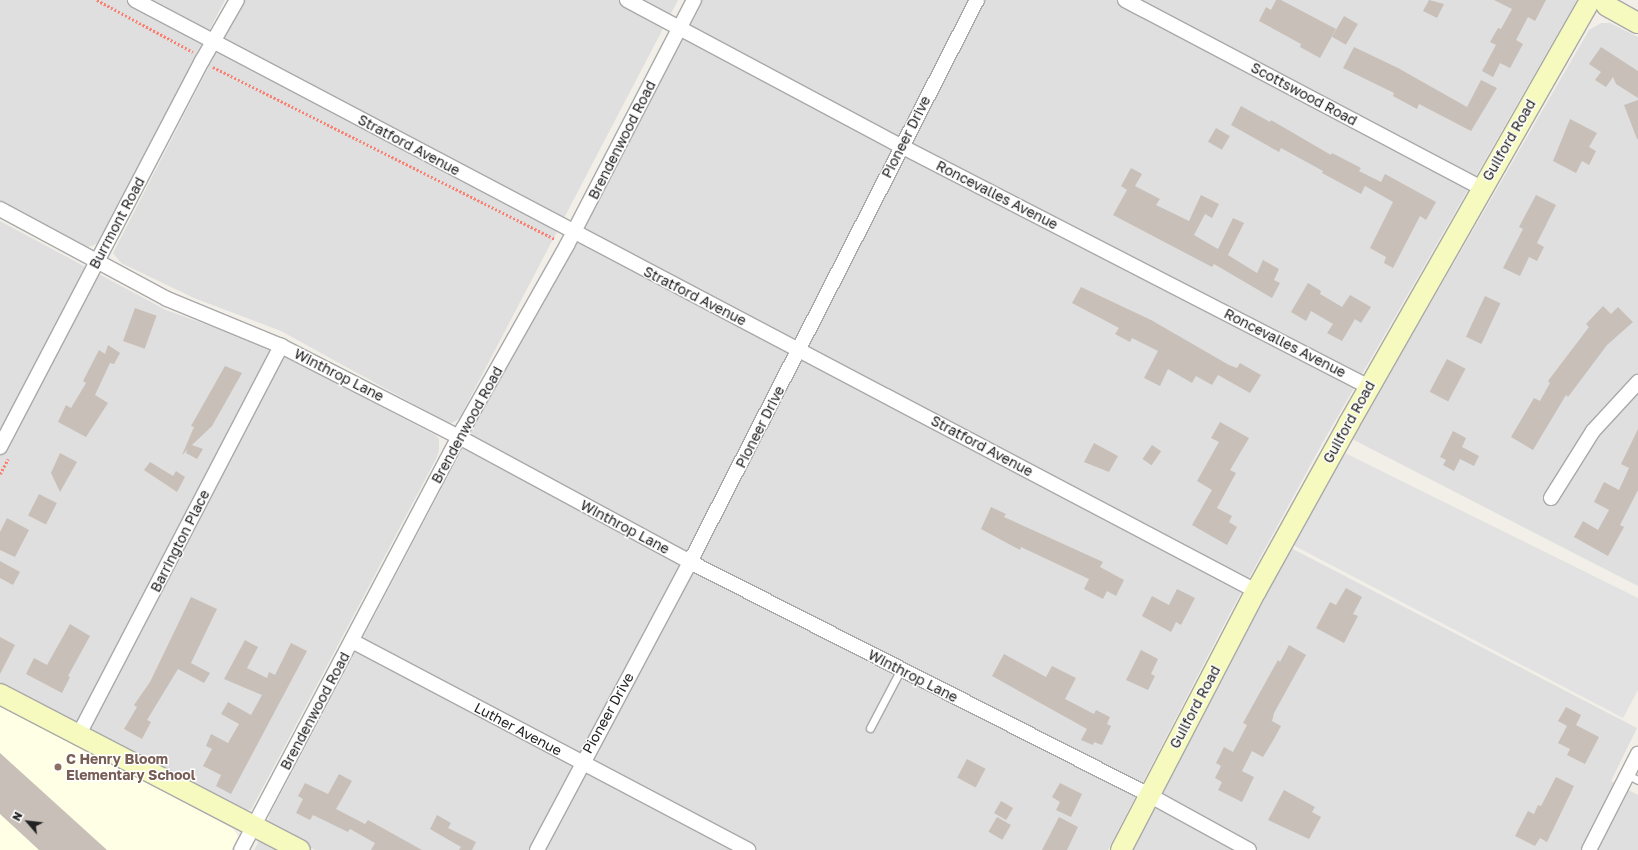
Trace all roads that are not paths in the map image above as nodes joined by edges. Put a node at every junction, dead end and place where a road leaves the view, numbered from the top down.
1 (135, 0) edge
2 (236, 0) edge
3 (627, 0) edge
4 (694, 0) edge
5 (977, 0) edge
6 (1125, 0) edge
7 (1590, 0) edge
8 (1603, 0) edge
9 (1638, 23) edge
10 (679, 28) junction
11 (214, 41) junction
12 (901, 146) junction
13 (1482, 188) junction
14 (0, 208) edge
15 (574, 233) junction
16 (96, 262) junction
17 (281, 346) junction
18 (799, 349) junction
19 (1638, 382) edge
20 (1369, 387) junction
21 (459, 437) junction
22 (0, 447) edge
23 (1551, 498) dead end
24 (690, 562) junction
25 (1256, 591) junction
26 (352, 641) junction
27 (901, 669) junction
28 (0, 694) edge
29 (870, 728) dead end
30 (78, 736) junction
31 (1638, 754) edge
32 (581, 763) junction
33 (1633, 778) edge
34 (1149, 795) junction
35 (254, 826) junction
36 (241, 850) edge
37 (300, 850) edge
38 (536, 850) edge
39 (748, 850) edge
40 (1121, 850) edge
41 (1249, 850) edge
42 (1589, 850) edge

1 - 11 street, Stratford Avenue
2 - 11 street, Burrmont Road
3 - 10 street, Roncevalles Avenue
4 - 10 street, Brendenwood Road
5 - 12 street, Pioneer Drive
6 - 13 street, Scottswood Road
7 - 13 street, Guilford Road
8 - 9 street
10 - 12 street, Roncevalles Avenue
10 - 15 street, Brendenwood Road
11 - 15 street, Stratford Avenue
11 - 16 street, Burrmont Road
12 - 18 street, Pioneer Drive
12 - 20 street, Roncevalles Avenue
13 - 20 street, Guilford Road
14 - 16 street, Winthrop Lane
15 - 18 street, Stratford Avenue
15 - 21 street, Brendenwood Road
16 - 17 street, Winthrop Lane
16 - 22 street, Burrmont Road
17 - 21 street, Winthrop Lane
17 - 30 street, Barrington Place
18 - 24 street, Pioneer Drive
18 - 25 street, Stratford Avenue
19 - 23 street
20 - 25 street, Guilford Road
21 - 24 street, Winthrop Lane
21 - 26 street, Brendenwood Road
24 - 27 street, Winthrop Lane
24 - 32 street, Pioneer Drive
25 - 34 street, Guilford Road
26 - 32 street, Luther Avenue
26 - 35 street, Brendenwood Road
27 - 29 lane
27 - 34 street, Winthrop Lane
28 - 30 street
30 - 35 street
31 - 33 street
32 - 38 street, Pioneer Drive
32 - 39 street, Luther Avenue
33 - 42 street
34 - 40 street, Guilford Road
34 - 41 street, Winthrop Lane
35 - 36 street, Brendenwood Road
35 - 37 street

